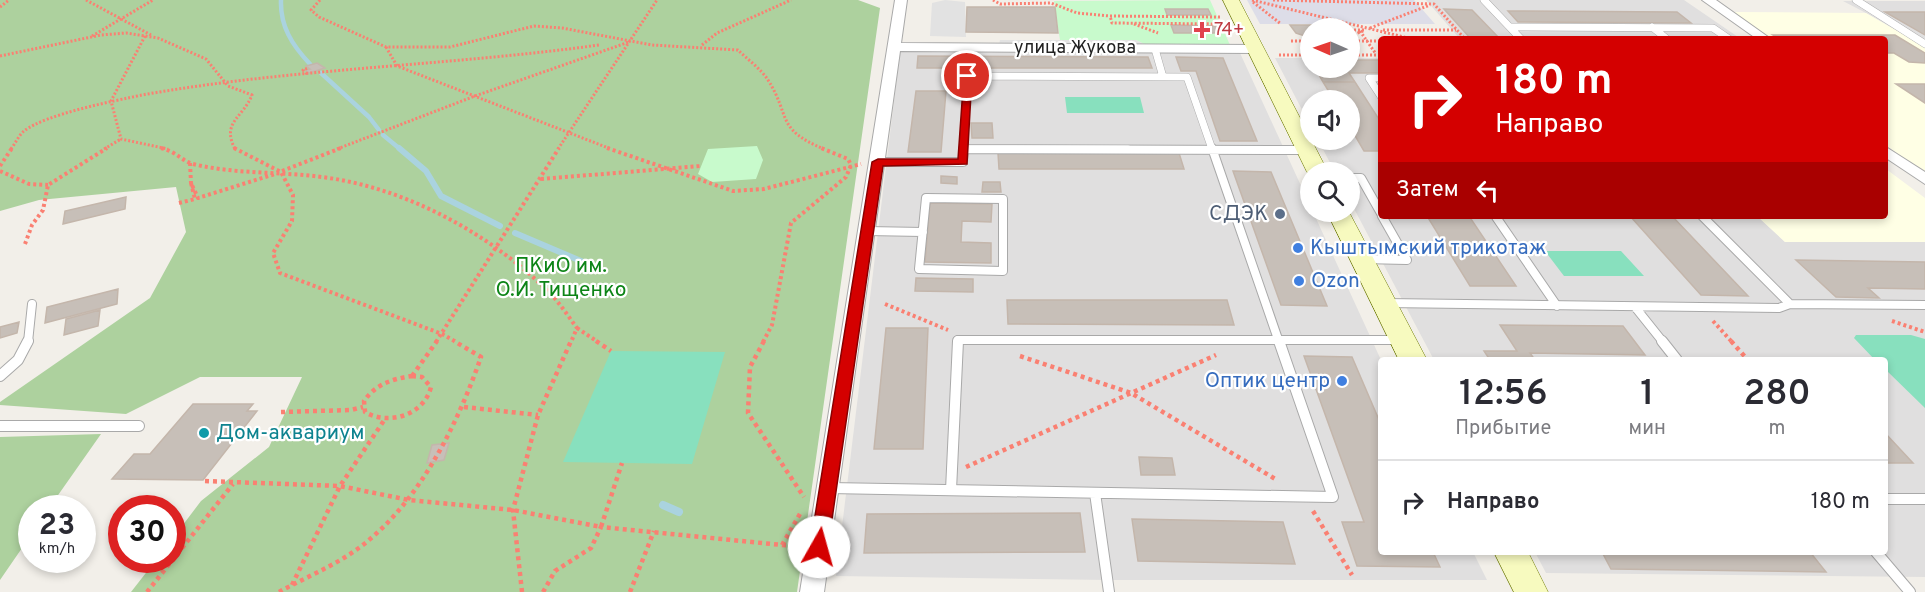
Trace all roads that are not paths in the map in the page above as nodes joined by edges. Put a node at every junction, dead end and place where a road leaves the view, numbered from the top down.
1 (901, 0) edge
2 (1231, 0) edge
3 (1484, 0) edge
4 (1708, 0) edge
5 (1856, 0) edge
6 (1510, 27) junction
7 (1652, 27) junction
8 (1518, 36) edge
9 (1662, 36) edge
10 (1725, 36) edge
11 (1761, 36) edge
12 (1925, 44) edge
13 (894, 47) junction
14 (1155, 49) junction
15 (1256, 49) junction
16 (1163, 77) junction
17 (1378, 78) edge
18 (1378, 92) edge
19 (1300, 136) edge
20 (963, 149) junction
21 (1307, 150) joint
22 (1215, 151) junction
23 (1888, 152) edge
24 (878, 162) junction
25 (1313, 162) edge
26 (1360, 178) edge
27 (1925, 179) edge
28 (1378, 208) edge
29 (1384, 219) edge
30 (1498, 219) edge
31 (1705, 219) edge
32 (1343, 222) edge
33 (867, 231) junction
34 (922, 232) junction
35 (1362, 259) junction
36 (1385, 303) junction
37 (32, 304) dead end
38 (1790, 304) junction
39 (1557, 306) junction
40 (1925, 306) edge
41 (1635, 307) junction
42 (1280, 342) junction
43 (1408, 350) edge
44 (1675, 357) edge
45 (0, 376) edge
46 (0, 426) edge
47 (139, 426) dead end
48 (826, 488) junction
49 (951, 490) junction
50 (1095, 493) junction
51 (1888, 499) edge
52 (1925, 499) edge
53 (1512, 555) edge
54 (1879, 555) edge
55 (812, 592) edge
56 (1109, 592) edge
57 (1531, 592) edge
58 (1910, 592) edge

1 - 13 street
2 - 15 main road
3 - 6 lane
4 - 11 street
5 - 12 lane
6 - 7 lane
6 - 8 lane
7 - 9 lane
7 - 10 lane
13 - 14 street, улица Жукова
13 - 24 street
14 - 15 street, улица Жукова
14 - 16 lane
15 - 19 main road
16 - 20 lane
16 - 22 lane
17 - 18 lane
20 - 22 lane
20 - 24 lane
21 - 22 lane
21 - 25 main road
22 - 42 lane
23 - 27 street
24 - 33 street
26 - 28 lane
29 - 35 lane
30 - 39 lane
31 - 38 lane
32 - 35 main road
33 - 34 lane
33 - 48 street
34 - 34 lane
35 - 36 main road
36 - 39 lane
36 - 43 main road
37 - 45 lane
38 - 40 lane
38 - 41 lane
39 - 41 lane
41 - 44 lane
42 - 43 lane
42 - 49 lane
42 - 50 lane
46 - 47 lane
48 - 49 lane
48 - 55 street
49 - 50 lane
50 - 56 lane
51 - 52 lane
53 - 57 main road
54 - 58 lane

